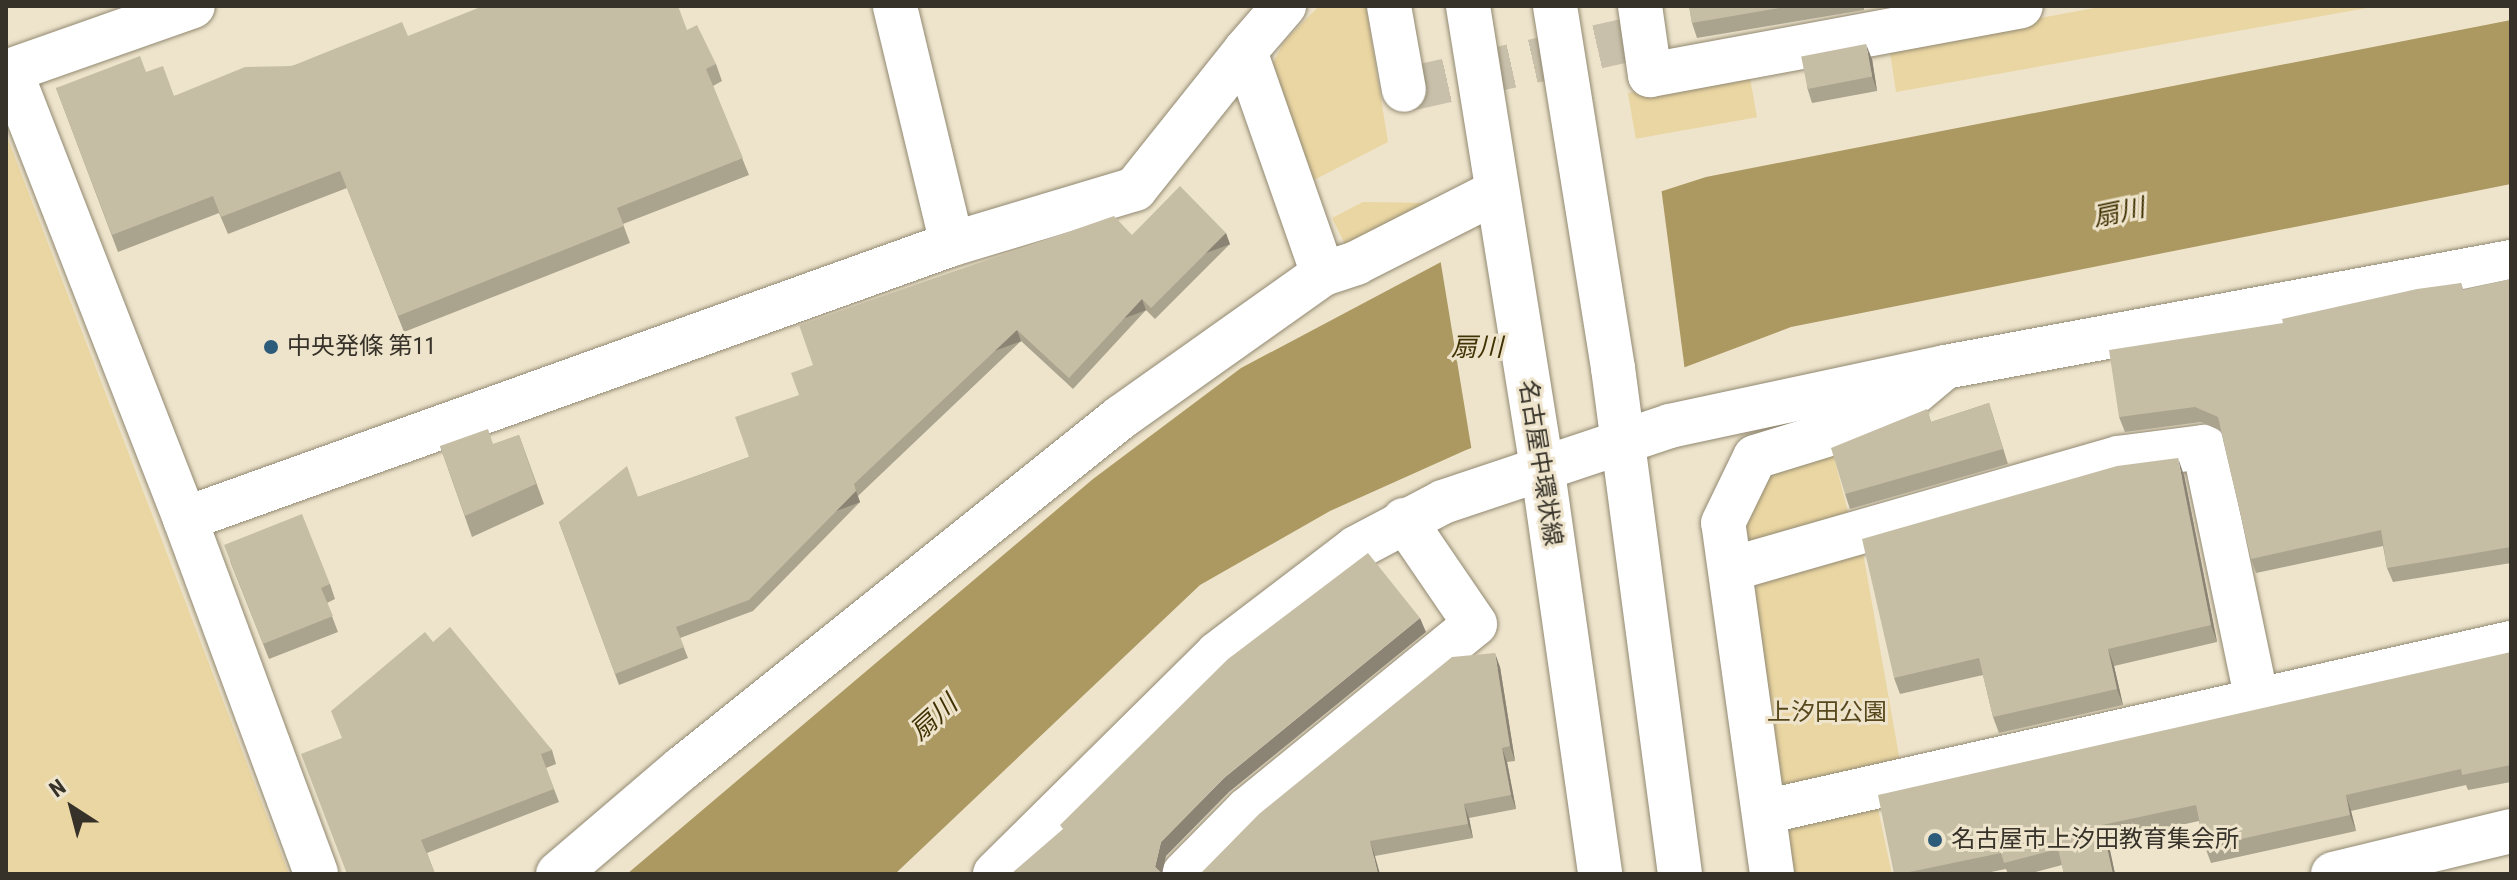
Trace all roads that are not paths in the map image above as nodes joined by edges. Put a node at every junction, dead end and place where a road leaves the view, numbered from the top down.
1 (193, 6) edge
2 (895, 6) edge
3 (1284, 6) edge
4 (1389, 6) edge
5 (1468, 6) edge
6 (1555, 6) edge
7 (1640, 6) edge
8 (2021, 6) edge
9 (1245, 51) junction
10 (8, 71) edge
11 (1404, 90) dead end
12 (1498, 202) junction
13 (952, 244) junction
14 (2511, 262) edge
15 (1323, 274) junction
16 (1945, 367) junction
17 (1620, 426) junction
18 (1540, 457) junction
19 (185, 519) junction
20 (1404, 520) junction
21 (1731, 569) junction
22 (2511, 643) edge
23 (2257, 700) junction
24 (1764, 812) junction
25 (2511, 831) edge
26 (316, 874) edge
27 (558, 874) edge
28 (995, 874) edge
29 (1184, 874) edge
30 (1600, 874) edge
31 (1680, 874) edge
32 (1772, 874) edge
33 (2333, 874) edge

1 - 10 street
2 - 13 street
3 - 9 street
4 - 11 street
5 - 12 street, 名古屋中環状線
6 - 17 street
7 - 8 street
9 - 13 street
9 - 15 street
10 - 19 street
12 - 15 street
12 - 18 street, 名古屋中環状線
13 - 19 street
14 - 16 street
15 - 27 street
16 - 17 street
16 - 21 street
17 - 18 street
17 - 31 street
18 - 20 street
18 - 30 street, 名古屋中環状線
19 - 26 street
20 - 28 street
20 - 29 street
21 - 23 street
21 - 24 street
22 - 23 street
23 - 24 street
24 - 32 street
25 - 33 street

